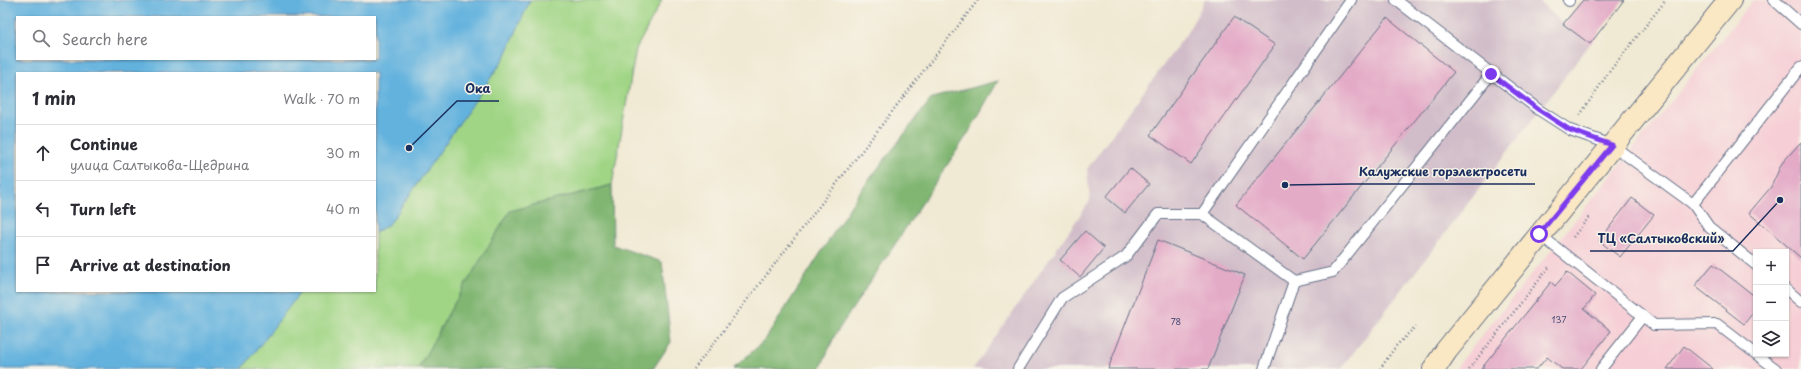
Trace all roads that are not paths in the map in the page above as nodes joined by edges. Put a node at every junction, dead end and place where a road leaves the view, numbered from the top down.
1 (1351, 0) edge
2 (1396, 0) edge
3 (1730, 0) edge
4 (1774, 0) edge
5 (1801, 24) edge
6 (1801, 67) edge
7 (1491, 74) junction
8 (1612, 145) junction
9 (1693, 204) junction
10 (1202, 214) junction
11 (1539, 234) junction
12 (1753, 263) edge
13 (1294, 281) junction
14 (1789, 292) edge
15 (1801, 302) edge
16 (1643, 316) junction
17 (1753, 352) edge
18 (1760, 357) edge
19 (1018, 369) edge
20 (1264, 369) edge
21 (1434, 369) edge
22 (1601, 369) edge
23 (1776, 369) edge

1 - 10 lane
2 - 7 lane
3 - 8 main road
4 - 5 lane
6 - 9 lane
7 - 8 lane
7 - 13 lane
8 - 9 lane
8 - 11 main road
9 - 12 lane
10 - 13 lane
10 - 19 lane
11 - 16 lane
11 - 21 main road
13 - 20 lane
14 - 15 lane
16 - 17 lane
16 - 22 lane
18 - 23 lane

